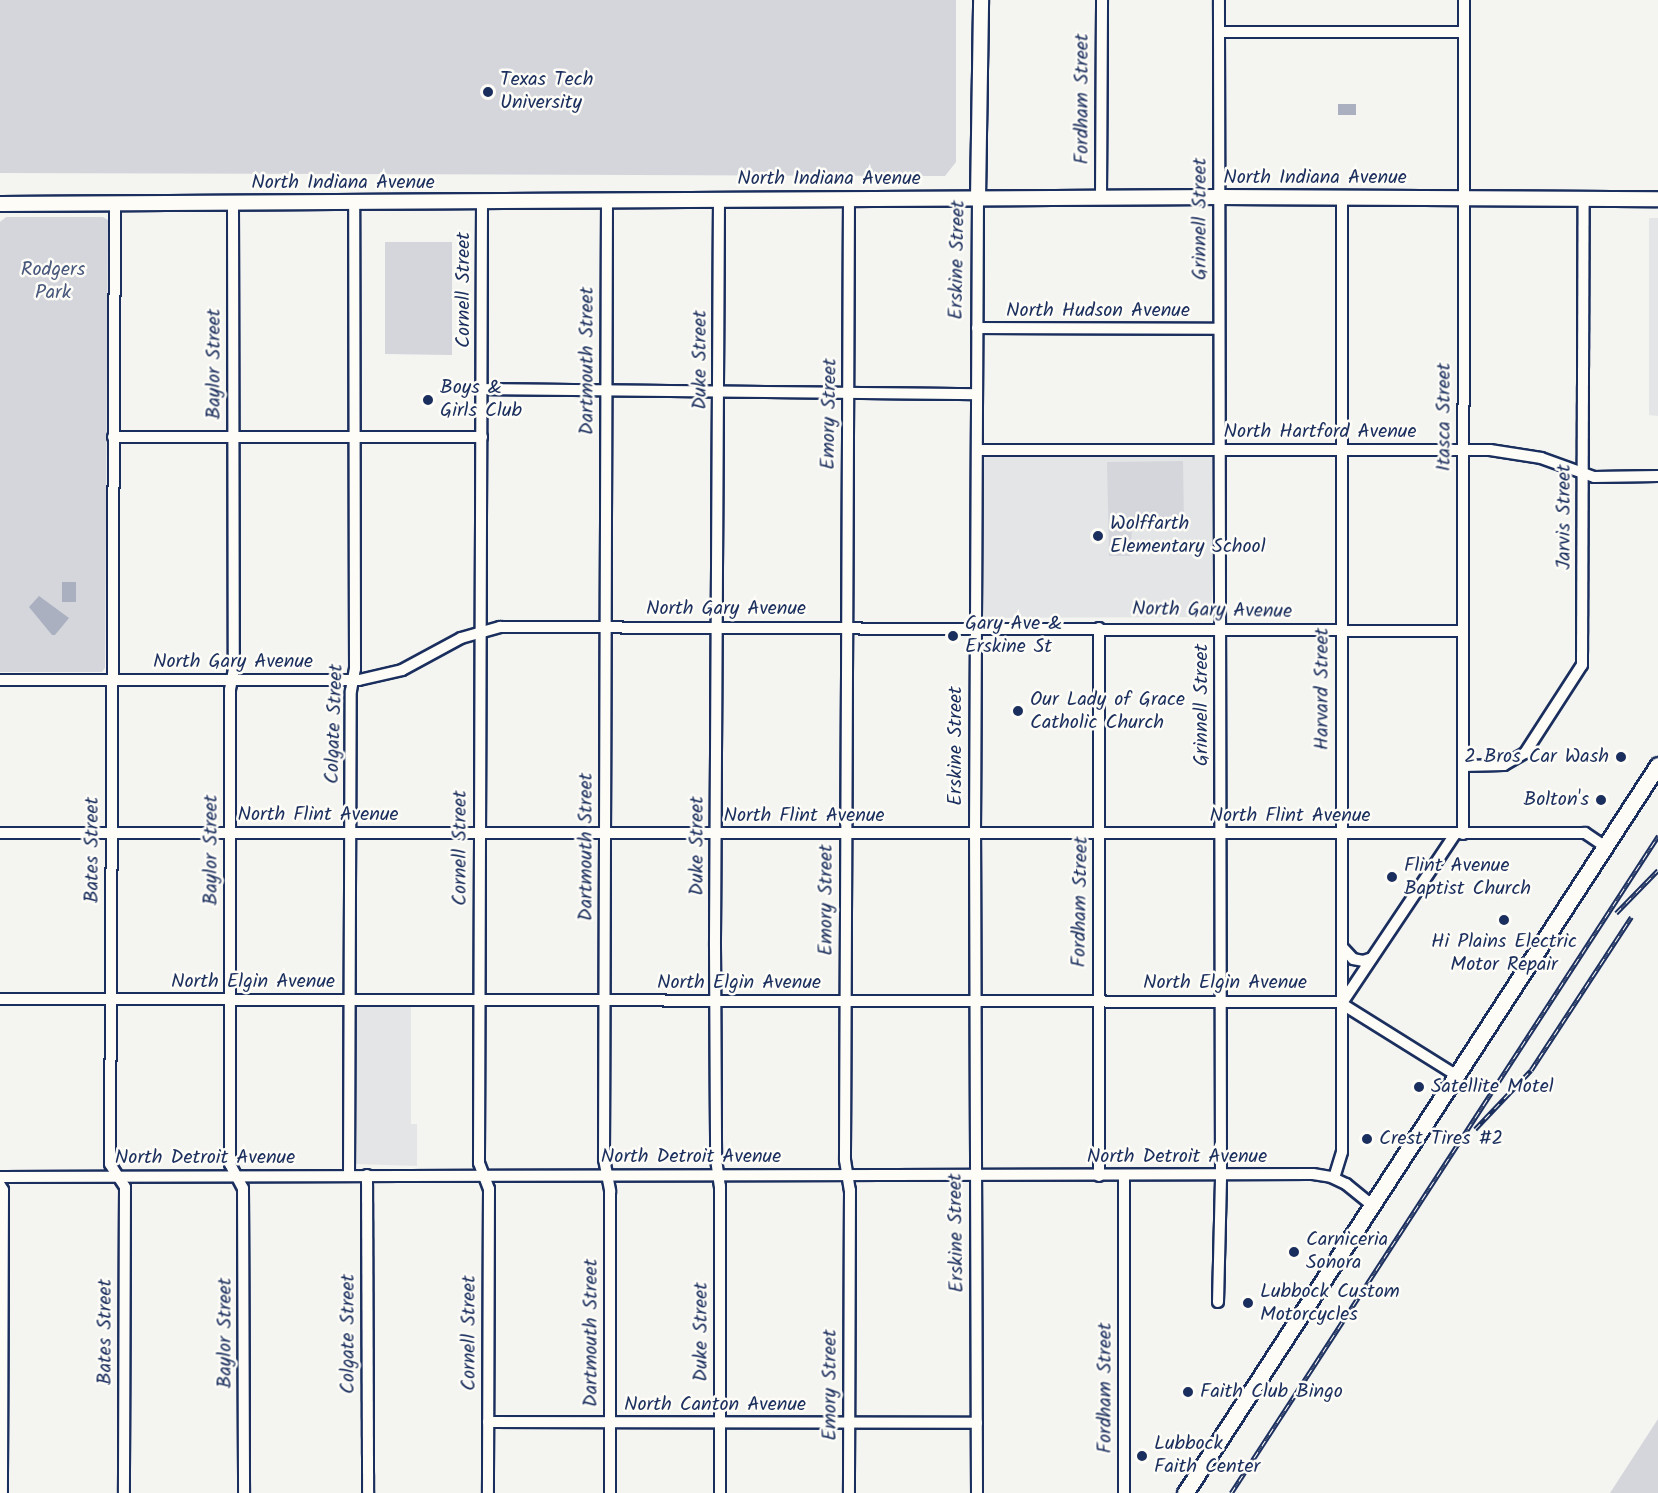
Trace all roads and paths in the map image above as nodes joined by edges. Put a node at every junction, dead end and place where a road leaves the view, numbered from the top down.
1 (981, 0) edge
2 (1102, 0) edge
3 (1219, 0) edge
4 (1464, 0) edge
5 (1464, 32) junction
6 (1219, 33) junction
7 (1101, 197) junction
8 (1219, 197) junction
9 (1342, 197) junction
10 (849, 198) junction
11 (978, 198) junction
12 (1464, 198) junction
13 (719, 199) junction
14 (1584, 199) junction
15 (1658, 199) edge
16 (607, 201) junction
17 (482, 202) junction
18 (354, 203) junction
19 (0, 204) edge
20 (115, 204) junction
21 (233, 204) junction
22 (977, 328) junction
23 (1218, 329) junction
24 (482, 389) junction
25 (606, 389) junction
26 (719, 390) junction
27 (848, 391) junction
28 (977, 394) junction
29 (113, 437) junction
30 (233, 437) junction
31 (354, 437) junction
32 (482, 437) junction
33 (977, 450) junction
34 (1219, 450) junction
35 (1464, 450) junction
36 (1341, 451) junction
37 (1583, 473) junction
38 (1658, 476) edge
39 (605, 627) junction
40 (717, 627) junction
41 (846, 627) junction
42 (976, 627) junction
43 (1099, 628) junction
44 (1220, 629) junction
45 (481, 631) junction
46 (1341, 631) junction
47 (1463, 631) junction
48 (0, 680) edge
49 (112, 680) junction
50 (232, 680) junction
51 (353, 680) junction
52 (1658, 765) edge
53 (1463, 766) junction
54 (0, 833) edge
55 (111, 833) junction
56 (230, 833) junction
57 (479, 833) junction
58 (605, 833) junction
59 (1100, 833) junction
60 (350, 834) junction
61 (716, 834) junction
62 (845, 834) junction
63 (975, 834) junction
64 (1342, 834) junction
65 (1459, 834) junction
66 (1220, 835) junction
67 (1604, 846) junction
68 (1342, 948) junction
69 (1372, 958) junction
70 (0, 999) edge
71 (110, 1000) junction
72 (230, 1000) junction
73 (350, 1000) junction
74 (845, 1000) junction
75 (975, 1000) junction
76 (1098, 1000) junction
77 (1220, 1000) junction
78 (479, 1001) junction
79 (606, 1001) junction
80 (716, 1001) junction
81 (1342, 1004) junction
82 (1456, 1075) junction
83 (607, 1174) junction
84 (719, 1174) junction
85 (847, 1174) junction
86 (349, 1175) junction
87 (367, 1175) junction
88 (483, 1175) junction
89 (976, 1175) junction
90 (1124, 1175) junction
91 (1221, 1175) junction
92 (118, 1176) junction
93 (236, 1176) junction
94 (1099, 1176) junction
95 (0, 1177) edge
96 (1334, 1178) junction
97 (0, 1185) edge
98 (1372, 1205) junction
99 (1218, 1302) dead end
100 (488, 1422) junction
101 (610, 1423) junction
102 (849, 1423) junction
103 (977, 1423) junction
104 (720, 1424) junction
105 (1, 1425) edge
106 (2, 1493) edge
107 (124, 1493) edge
108 (244, 1493) edge
109 (368, 1493) edge
110 (488, 1493) edge
111 (610, 1493) edge
112 (720, 1493) edge
113 (849, 1493) edge
114 (977, 1493) edge
115 (1124, 1493) edge
116 (1185, 1493) edge

1 - 11 main road, Erskine Street
2 - 7 street, Fordham Street
3 - 6 street, Grinnell Street
4 - 5 street, Itasca Street
5 - 6 street
5 - 12 street, Itasca Street
6 - 8 street, Grinnell Street
7 - 8 main road, North Indiana Avenue
7 - 11 main road, North Indiana Avenue
8 - 9 main road, North Indiana Avenue
8 - 23 street, Grinnell Street
9 - 12 main road, North Indiana Avenue
9 - 36 street, Harvard Street
10 - 11 main road, North Indiana Avenue
10 - 13 main road, North Indiana Avenue
10 - 27 street, Emory Street
11 - 22 street, Erskine Street
12 - 14 main road, North Indiana Avenue
12 - 35 street, Itasca Street
13 - 16 main road, North Indiana Avenue
13 - 26 street, Duke Street
14 - 15 main road, North Indiana Avenue
14 - 37 street, Jarvis Street
16 - 17 main road, North Indiana Avenue
16 - 25 street, Dartmouth Street
17 - 18 main road, North Indiana Avenue
17 - 24 street, Cornell Street
18 - 21 main road, North Indiana Avenue
18 - 31 street, Colgate Street
19 - 20 main road, North Indiana Avenue
20 - 21 main road, North Indiana Avenue
20 - 29 street, Bates Street
21 - 30 street, Baylor Street
22 - 23 street, North Hudson Avenue
22 - 28 street, Erskine Street
23 - 34 street, Grinnell Street
24 - 25 street
24 - 32 street, Cornell Street
25 - 26 street
25 - 39 street, Dartmouth Street
26 - 27 street
26 - 40 street, Duke Street
27 - 28 street
27 - 41 street, Emory Street
28 - 33 street, Erskine Street
29 - 30 street
29 - 49 street, Bates Street
30 - 31 street
30 - 50 street, Baylor Street
31 - 32 street
31 - 51 street, Colgate Street
32 - 45 street, Cornell Street
33 - 34 street, North Hartford Avenue
33 - 42 street, Erskine Street
34 - 36 street, North Hartford Avenue
34 - 44 street, Grinnell Street
35 - 36 street, North Hartford Avenue
35 - 37 street, North Hartford Avenue
35 - 47 street, Itasca Street
36 - 46 street, Harvard Street
37 - 38 street, North Hartford Avenue
37 - 53 street, Jarvis Street
39 - 40 street, North Gary Avenue
39 - 45 street, North Gary Avenue
39 - 58 street, Dartmouth Street
40 - 41 street, North Gary Avenue
40 - 61 street, Duke Street
41 - 42 street, North Gary Avenue
41 - 62 street, Emory Street
42 - 43 street, North Gary Avenue
42 - 63 street, Erskine Street
43 - 44 street, North Gary Avenue
43 - 59 street, Fordham Street
44 - 46 street, North Gary Avenue
44 - 66 street, Grinnell Street
45 - 51 street, North Gary Avenue
45 - 57 street, Cornell Street
46 - 47 street, North Gary Avenue
46 - 64 street, Harvard Street
47 - 53 street, Itasca Street
48 - 49 street, North Gary Avenue
49 - 50 street, North Gary Avenue
49 - 55 street, Bates Street
50 - 51 street, North Gary Avenue
50 - 56 street, Baylor Street
51 - 60 street, Colgate Street
52 - 67 highway
53 - 65 street, Itasca Street
54 - 55 street, North Flint Avenue
55 - 56 street, North Flint Avenue
55 - 71 street, Bates Street
56 - 60 street, North Flint Avenue
56 - 72 street, Baylor Street
57 - 58 street, North Flint Avenue
57 - 60 street, North Flint Avenue
57 - 78 street, Cornell Street
58 - 61 street, North Flint Avenue
58 - 79 street, Dartmouth Street
59 - 63 street, North Flint Avenue
59 - 66 street, North Flint Avenue
59 - 76 street, Fordham Street
60 - 73 street, Colgate Street
61 - 62 street, North Flint Avenue
61 - 80 street, Duke Street
62 - 63 street, North Flint Avenue
62 - 74 street, Emory Street
63 - 75 street, Erskine Street
64 - 65 street, North Flint Avenue
64 - 66 street, North Flint Avenue
64 - 68 street, Harvard Street
65 - 67 street, North Flint Avenue
65 - 69 street
66 - 77 street, Grinnell Street
67 - 82 highway
68 - 69 street
68 - 81 street, Harvard Street
69 - 81 street
70 - 71 street, North Elgin Avenue
71 - 72 street, North Elgin Avenue
71 - 92 street, Bates Street
72 - 73 street, North Elgin Avenue
72 - 93 street, Baylor Street
73 - 78 street, North Elgin Avenue
73 - 86 street, Colgate Street
74 - 75 street, North Elgin Avenue
74 - 80 street, North Elgin Avenue
74 - 85 street, Emory Street
75 - 76 street, North Elgin Avenue
75 - 89 street, Erskine Street
76 - 77 street, North Elgin Avenue
76 - 94 street, Fordham Street
77 - 81 street, North Elgin Avenue
77 - 91 street, Grinnell Street
78 - 79 street, North Elgin Avenue
78 - 88 street, Cornell Street
79 - 80 street, North Elgin Avenue
79 - 83 street, Dartmouth Street
80 - 84 street, Duke Street
81 - 82 street
81 - 96 street, Harvard Street
82 - 98 highway
83 - 84 street, North Detroit Avenue
83 - 88 street, North Detroit Avenue
83 - 101 street, Dartmouth Street
84 - 85 street, North Detroit Avenue
84 - 104 street, Duke Street
85 - 89 street, North Detroit Avenue
85 - 102 street, Emory Street
86 - 87 street, North Detroit Avenue
86 - 93 street, North Detroit Avenue
87 - 88 street, North Detroit Avenue
87 - 109 street, Colgate Street
88 - 100 street, Cornell Street
89 - 94 street, North Detroit Avenue
89 - 103 street, Erskine Street
90 - 91 street, North Detroit Avenue
90 - 94 street, North Detroit Avenue
90 - 115 street, Fordham Street
91 - 96 street, North Detroit Avenue
91 - 99 street, Grinnell Street
92 - 93 street, North Detroit Avenue
92 - 95 street, North Detroit Avenue
92 - 107 street, Bates Street
93 - 108 street, Baylor Street
96 - 98 street, North Detroit Avenue
97 - 105 street
98 - 116 highway
100 - 101 street, North Canton Avenue
100 - 110 street, Cornell Street
101 - 104 street, North Canton Avenue
101 - 111 street, Dartmouth Street
102 - 103 street, North Canton Avenue
102 - 104 street, North Canton Avenue
102 - 113 street, Emory Street
103 - 114 street, Erskine Street
104 - 112 street, Duke Street
105 - 106 street

